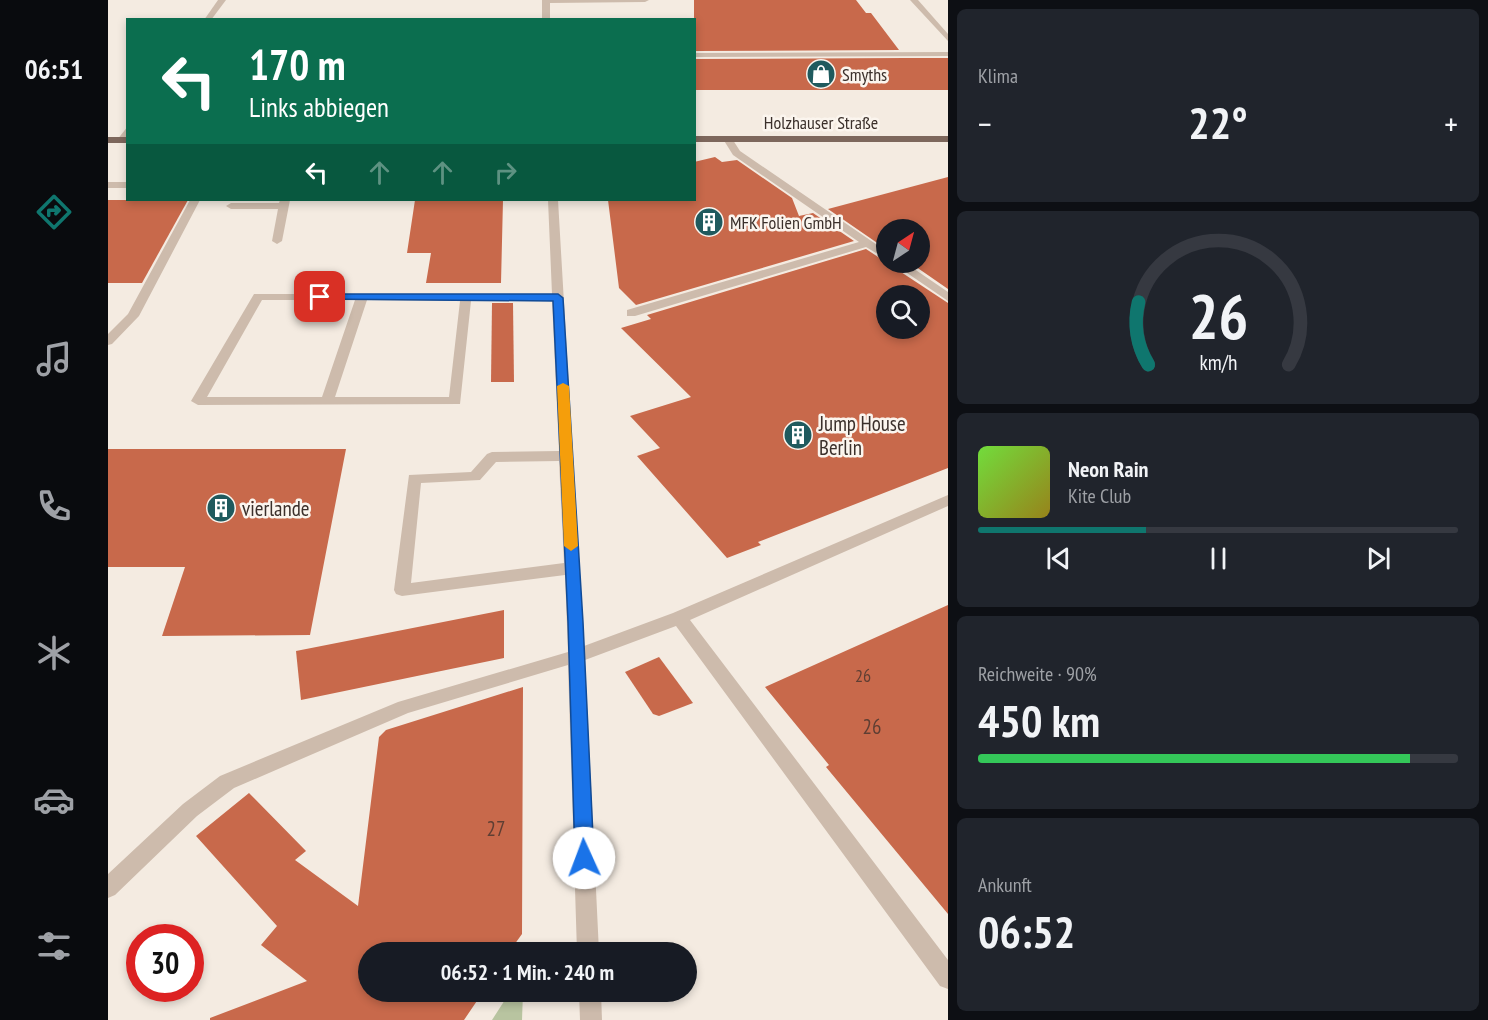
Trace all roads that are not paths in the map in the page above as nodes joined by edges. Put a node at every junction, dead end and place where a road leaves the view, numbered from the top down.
1 (222, 0) edge
2 (645, 0) edge
3 (914, 0) edge
4 (546, 1) edge
5 (613, 2) edge
6 (208, 18) edge
7 (546, 18) edge
8 (948, 39) edge
9 (948, 54) edge
10 (696, 55) edge
11 (696, 139) edge
12 (728, 139) junction
13 (948, 139) edge
14 (108, 140) edge
15 (125, 140) edge
16 (126, 184) edge
17 (108, 185) edge
18 (194, 201) edge
19 (553, 201) edge
20 (285, 203) edge
21 (231, 206) dead end
22 (277, 241) dead end
23 (867, 243) junction
24 (876, 249) edge
25 (912, 273) edge
26 (362, 297) junction
27 (466, 297) junction
28 (948, 297) edge
29 (558, 298) junction
30 (631, 313) dead end
31 (108, 341) edge
32 (327, 401) junction
33 (566, 456) junction
34 (948, 500) edge
35 (572, 568) junction
36 (679, 618) junction
37 (576, 656) junction
38 (108, 888) edge
39 (588, 942) edge
40 (948, 978) edge
41 (590, 1002) edge
42 (591, 1020) edge

1 - 6 street
2 - 5 street
3 - 8 street
4 - 5 street
4 - 7 street
9 - 10 street
11 - 12 main road, Holzhauser Straße
12 - 13 main road, Holzhauser Straße
12 - 23 street
14 - 15 main road
16 - 17 street
18 - 31 street
19 - 29 street
20 - 21 street
20 - 22 street
23 - 24 street
23 - 30 street
25 - 28 street
26 - 27 street
26 - 32 street
26 - 32 street
27 - 29 street
27 - 32 street
29 - 33 street
33 - 35 street
33 - 35 street
34 - 36 street
35 - 37 street
36 - 37 street
36 - 40 street
37 - 38 street
37 - 39 street
41 - 42 street

